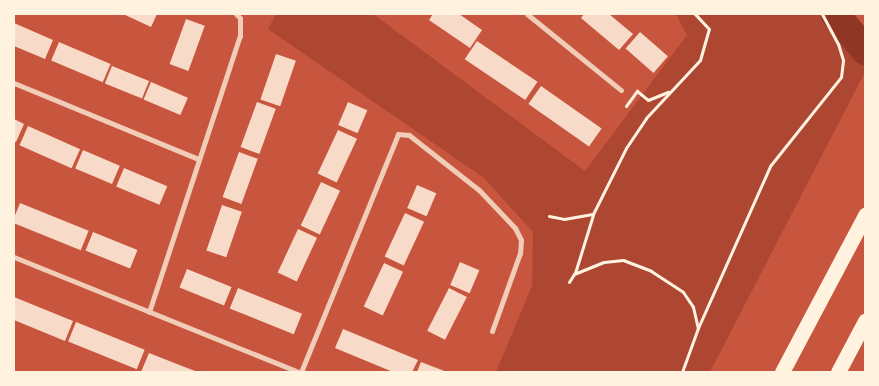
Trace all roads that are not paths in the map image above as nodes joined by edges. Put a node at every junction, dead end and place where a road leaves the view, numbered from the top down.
1 (236, 14) edge
2 (527, 14) edge
3 (14, 83) edge
4 (621, 90) dead end
5 (198, 159) junction
6 (865, 214) edge
7 (14, 258) edge
8 (148, 312) junction
9 (865, 321) edge
10 (492, 331) dead end
11 (300, 372) edge
12 (782, 372) edge
13 (838, 372) edge

1 - 5 street
2 - 4 street
3 - 5 street
5 - 8 street
6 - 12 highway
7 - 8 street
8 - 11 street
9 - 13 highway
10 - 11 street

